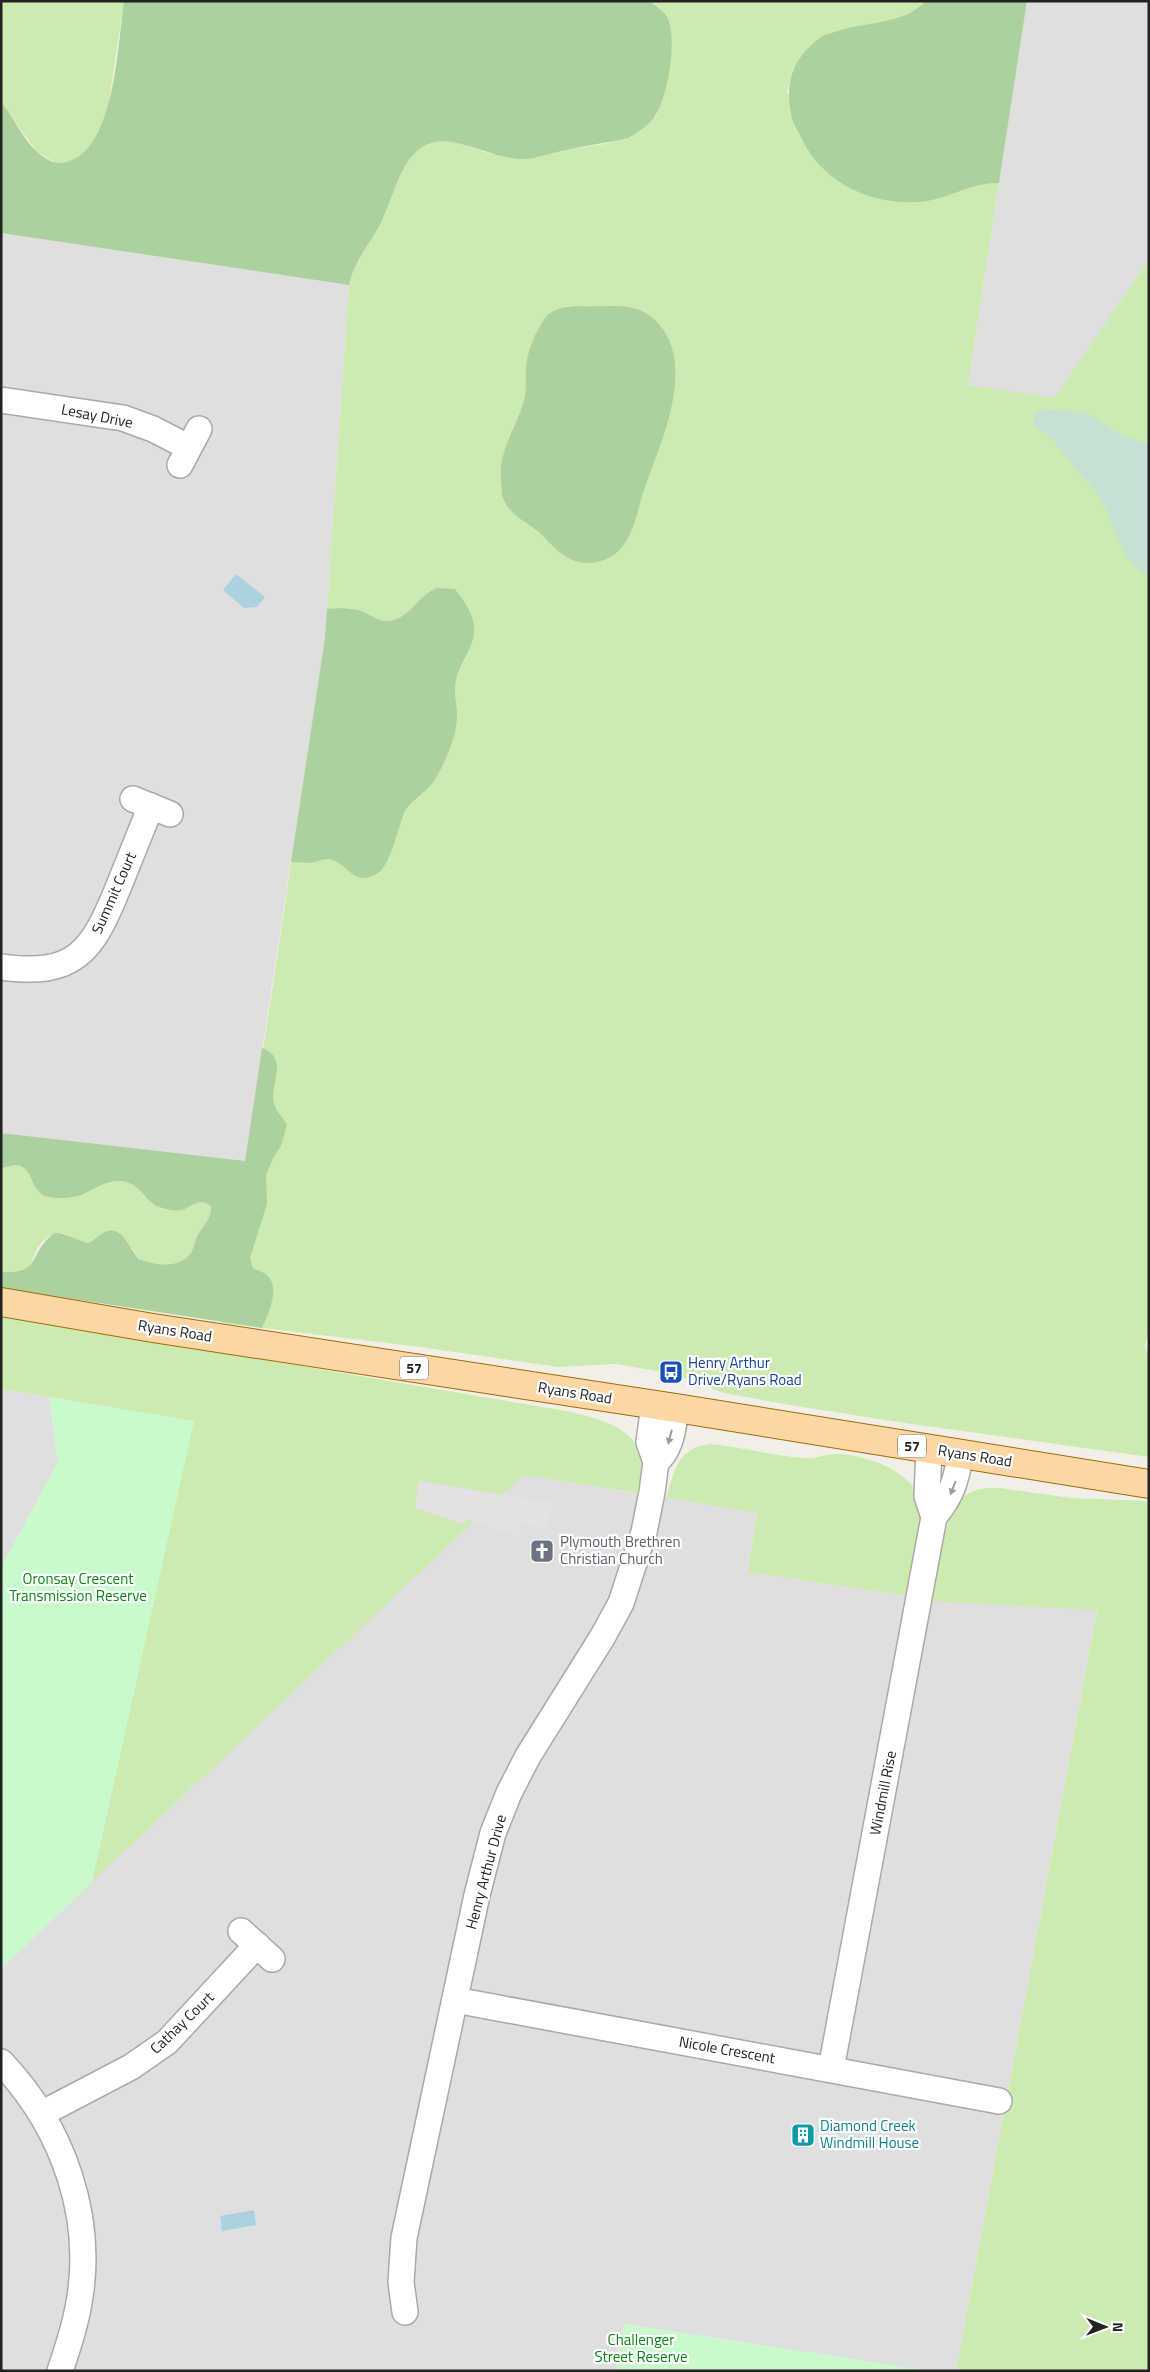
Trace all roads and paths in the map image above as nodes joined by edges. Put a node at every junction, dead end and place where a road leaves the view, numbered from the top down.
1 (1, 400) edge
2 (189, 447) dead end
3 (151, 806) dead end
4 (1, 967) edge
5 (1, 1302) edge
6 (665, 1406) junction
7 (929, 1449) junction
8 (962, 1454) junction
9 (1149, 1484) edge
10 (934, 1517) junction
11 (257, 1945) dead end
12 (455, 2000) junction
13 (1, 2062) edge
14 (831, 2069) junction
15 (999, 2101) dead end
16 (43, 2114) junction
17 (405, 2312) dead end
18 (60, 2371) edge

1 - 2 street, Lesay Drive
3 - 4 street, Summit Court
5 - 6 main road, Ryans Road / 57
6 - 7 main road, Ryans Road / 57
6 - 12 street, Henry Arthur Drive
7 - 8 main road, Ryans Road / 57
7 - 10 street, Windmill Rise
8 - 9 main road, Ryans Road / 57
8 -> 10 street, Windmill Rise
10 - 14 street, Windmill Rise
11 - 16 street, Cathay Court
12 - 14 street, Nicole Crescent
12 - 17 street, Henry Arthur Drive
13 - 16 street
14 - 15 street, Nicole Crescent
16 - 18 street

